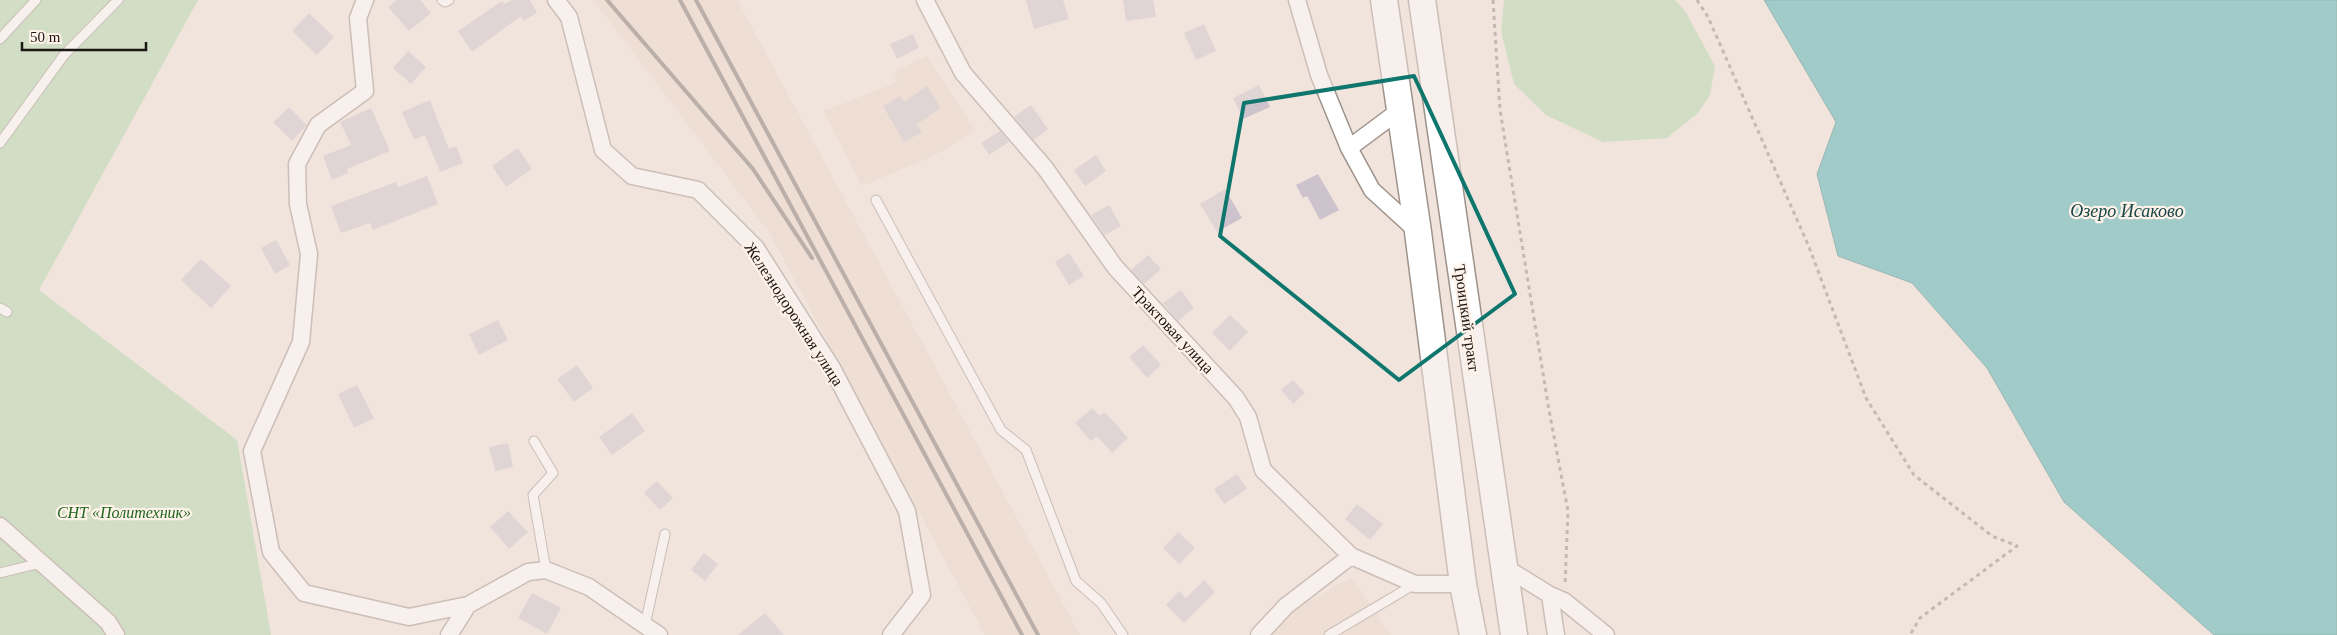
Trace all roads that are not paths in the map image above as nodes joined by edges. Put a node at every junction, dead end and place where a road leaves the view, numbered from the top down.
1 (36, 0) edge
2 (118, 0) edge
3 (365, 0) edge
4 (442, 0) edge
5 (449, 0) edge
6 (556, 0) edge
7 (925, 0) edge
8 (1297, 0) edge
9 (1384, 0) edge
10 (1422, 0) edge
11 (0, 39) edge
12 (1400, 110) junction
13 (0, 143) edge
14 (1349, 148) junction
15 (876, 200) dead end
16 (1418, 232) junction
17 (534, 441) dead end
18 (0, 526) edge
19 (665, 534) dead end
20 (1351, 556) junction
21 (41, 563) junction
22 (1503, 566) junction
23 (546, 570) junction
24 (0, 573) edge
25 (1415, 584) junction
26 (1463, 584) junction
27 (1557, 598) junction
28 (468, 605) junction
29 (645, 625) junction
30 (116, 635) edge
31 (449, 635) edge
32 (659, 635) edge
33 (892, 635) edge
34 (1123, 635) edge
35 (1259, 635) edge
36 (1328, 635) edge
37 (1473, 635) edge
38 (1514, 635) edge
39 (1556, 635) edge
40 (1606, 635) edge

1 - 11 lane
2 - 13 lane
3 - 28 street
4 - 5 lane
6 - 33 street, Железнодорожная улица
7 - 20 street, Трактовая улица
8 - 14 street
9 - 12 main road
10 - 22 main road, Троицкий тракт
12 - 14 street
12 - 16 main road
14 - 16 street
15 - 34 lane
16 - 26 main road
17 - 23 lane
18 - 21 street
19 - 29 lane
20 - 25 street
20 - 35 street
21 - 24 lane
21 - 30 street
22 - 27 street
22 - 38 main road, Троицкий тракт
23 - 28 street
23 - 29 street
25 - 26 street
25 - 36 lane
26 - 37 main road
27 - 39 street
27 - 40 street
28 - 31 street
29 - 32 street

